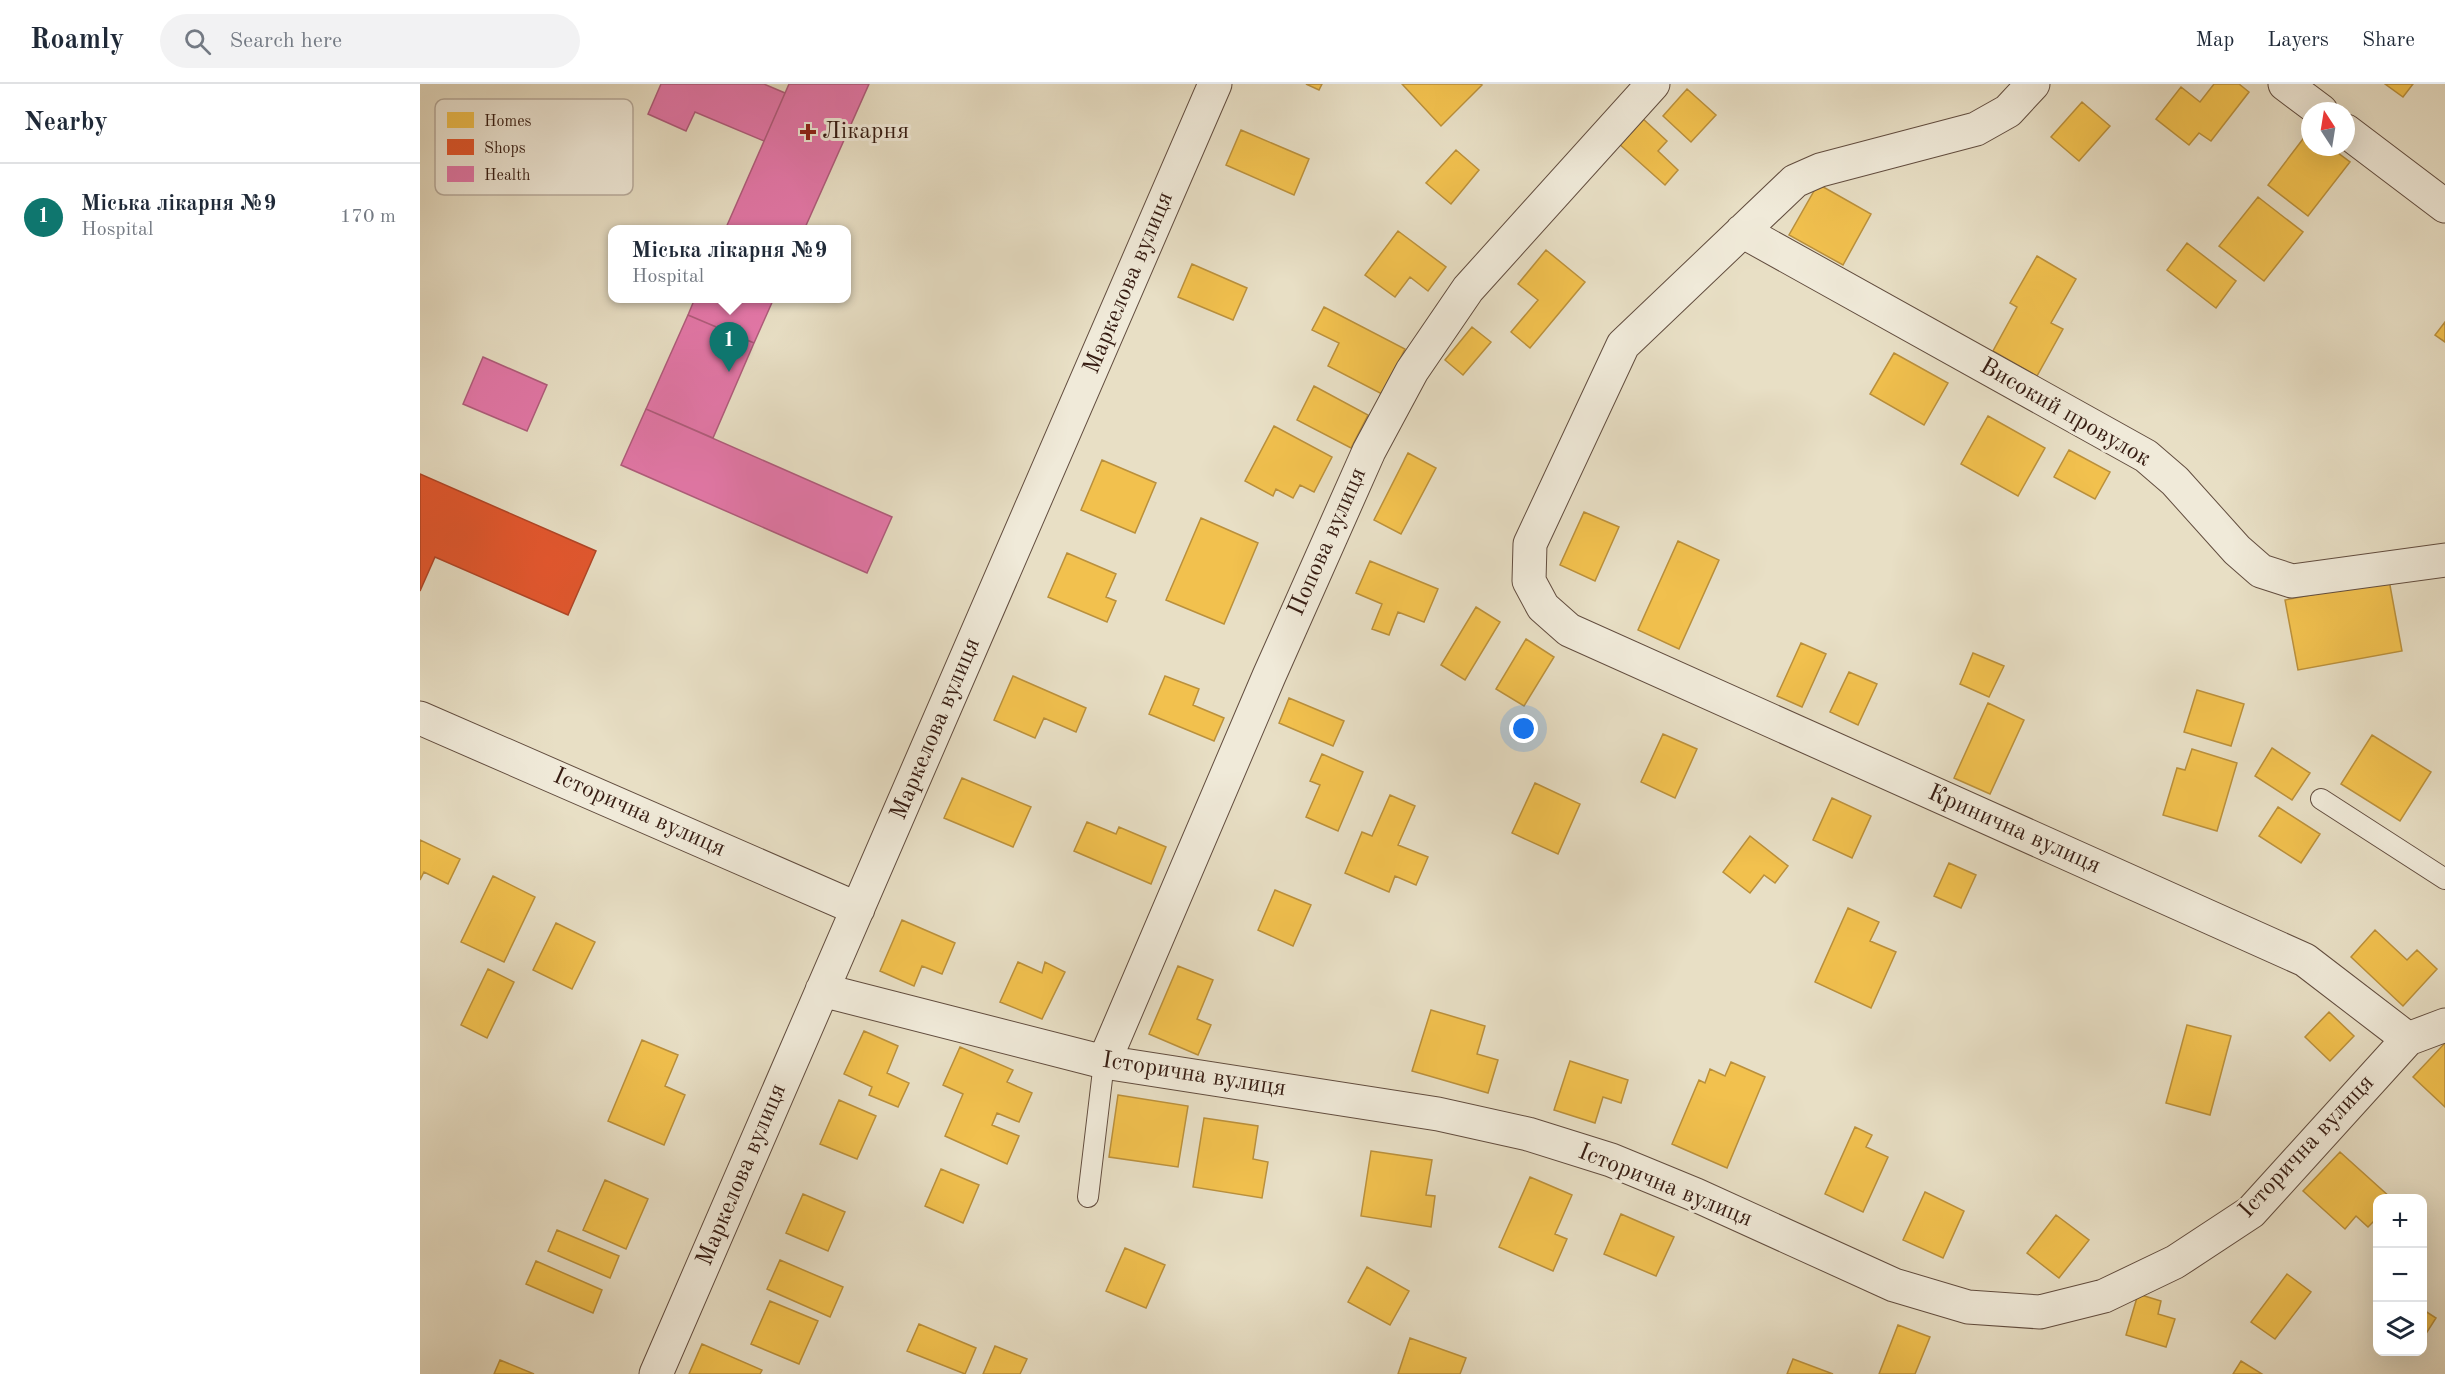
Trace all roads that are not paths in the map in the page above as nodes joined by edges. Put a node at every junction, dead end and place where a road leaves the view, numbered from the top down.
1 (1215, 84) edge
2 (1653, 84) edge
3 (2033, 84) edge
4 (2285, 84) edge
5 (2308, 102) edge
6 (2355, 137) edge
7 (2445, 206) edge
8 (1743, 231) junction
9 (2445, 560) edge
10 (420, 718) edge
11 (2321, 799) dead end
12 (2445, 879) edge
13 (858, 909) junction
14 (822, 990) junction
15 (2445, 1025) edge
16 (2408, 1039) junction
17 (1104, 1062) junction
18 (1089, 1197) dead end
19 (656, 1374) edge

1 - 13 street, Маркелова вулиця
2 - 17 street, Попова вулиця
3 - 8 street, Кринична вулиця
4 - 5 street
6 - 7 street
8 - 9 street, Високий провулок
8 - 16 street, Кринична вулиця
10 - 13 street, Історична вулиця
11 - 12 lane
13 - 14 street, Маркелова вулиця
14 - 17 street, Історична вулиця
14 - 19 street, Маркелова вулиця
15 - 16 street
16 - 17 street, Історична вулиця
17 - 18 lane

